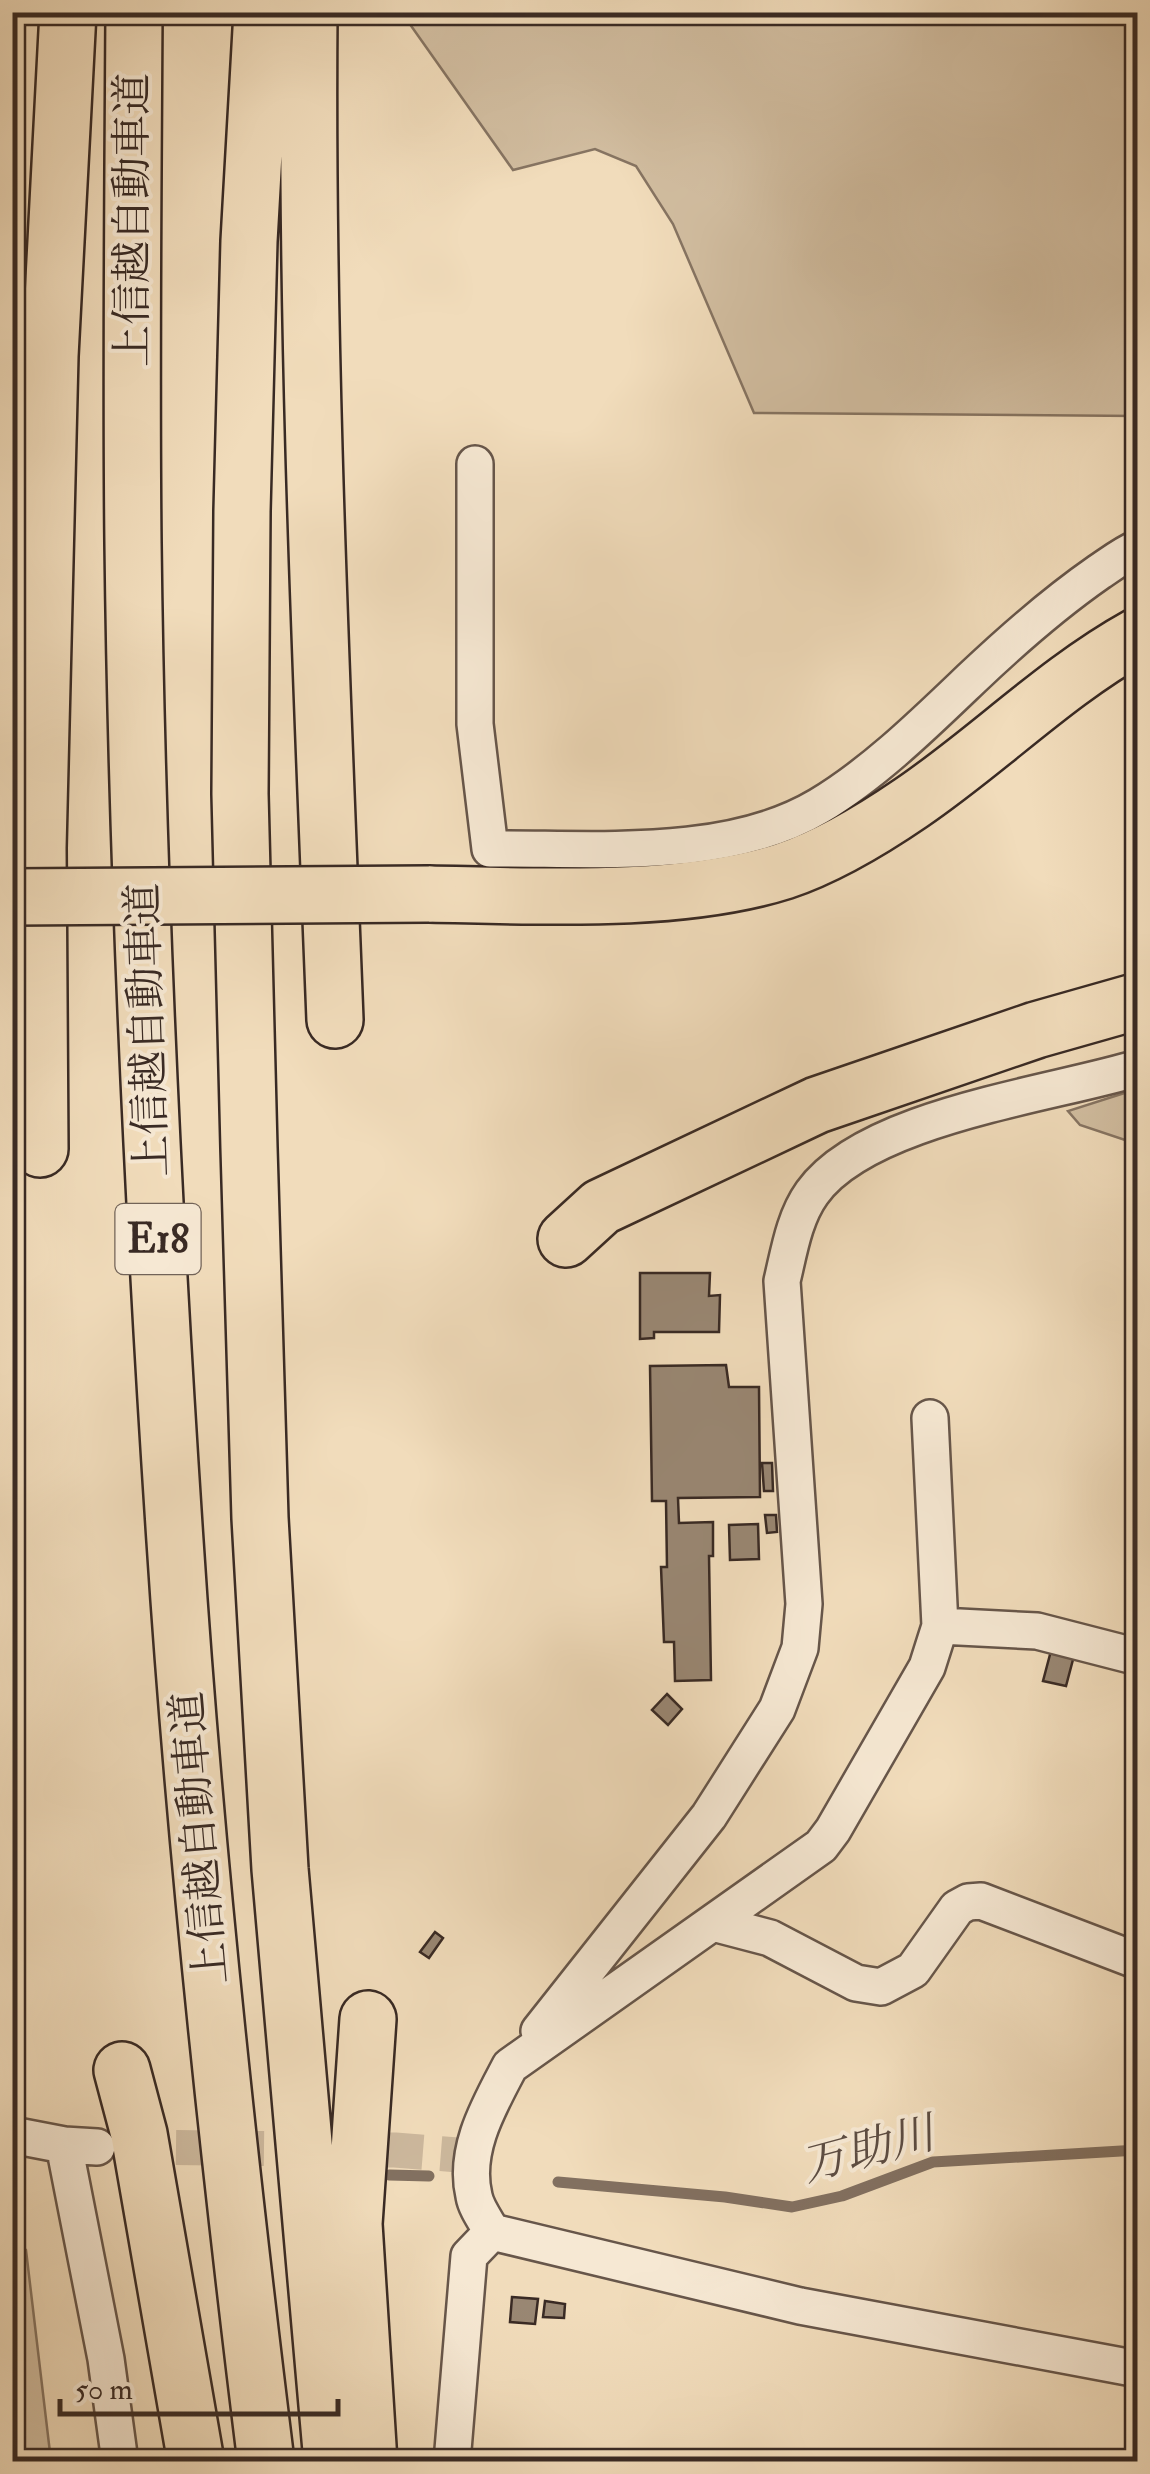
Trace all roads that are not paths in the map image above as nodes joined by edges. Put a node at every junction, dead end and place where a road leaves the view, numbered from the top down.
1 (68, 12) edge
2 (134, 12) edge
3 (262, 12) edge
4 (309, 12) edge
5 (475, 464) dead end
6 (1138, 548) edge
7 (1138, 636) edge
8 (12, 897) edge
9 (1138, 1002) edge
10 (335, 1020) dead end
11 (1138, 1068) edge
12 (40, 1149) dead end
13 (566, 1239) dead end
14 (930, 1418) dead end
15 (940, 1626) junction
16 (1138, 1657) edge
17 (713, 1923) junction
18 (1138, 1961) edge
19 (368, 2019) dead end
20 (510, 2066) junction
21 (122, 2070) dead end
22 (12, 2135) edge
23 (492, 2232) junction
24 (1138, 2368) edge
25 (120, 2462) edge
26 (196, 2462) edge
27 (266, 2462) edge
28 (332, 2462) edge
29 (369, 2462) edge
30 (452, 2462) edge

1 - 12 highway
2 - 27 highway, 上信越自動車道 / E18
3 - 28 highway, 上信越自動車道 / E18
4 - 10 highway
5 - 6 street
7 - 8 highway, bridge
9 - 13 highway
11 - 20 street
14 - 15 street
15 - 16 street
15 - 17 street
17 - 18 street
17 - 20 street
19 - 29 highway
20 - 23 street
21 - 26 highway
22 - 25 street
23 - 24 street
23 - 30 street

